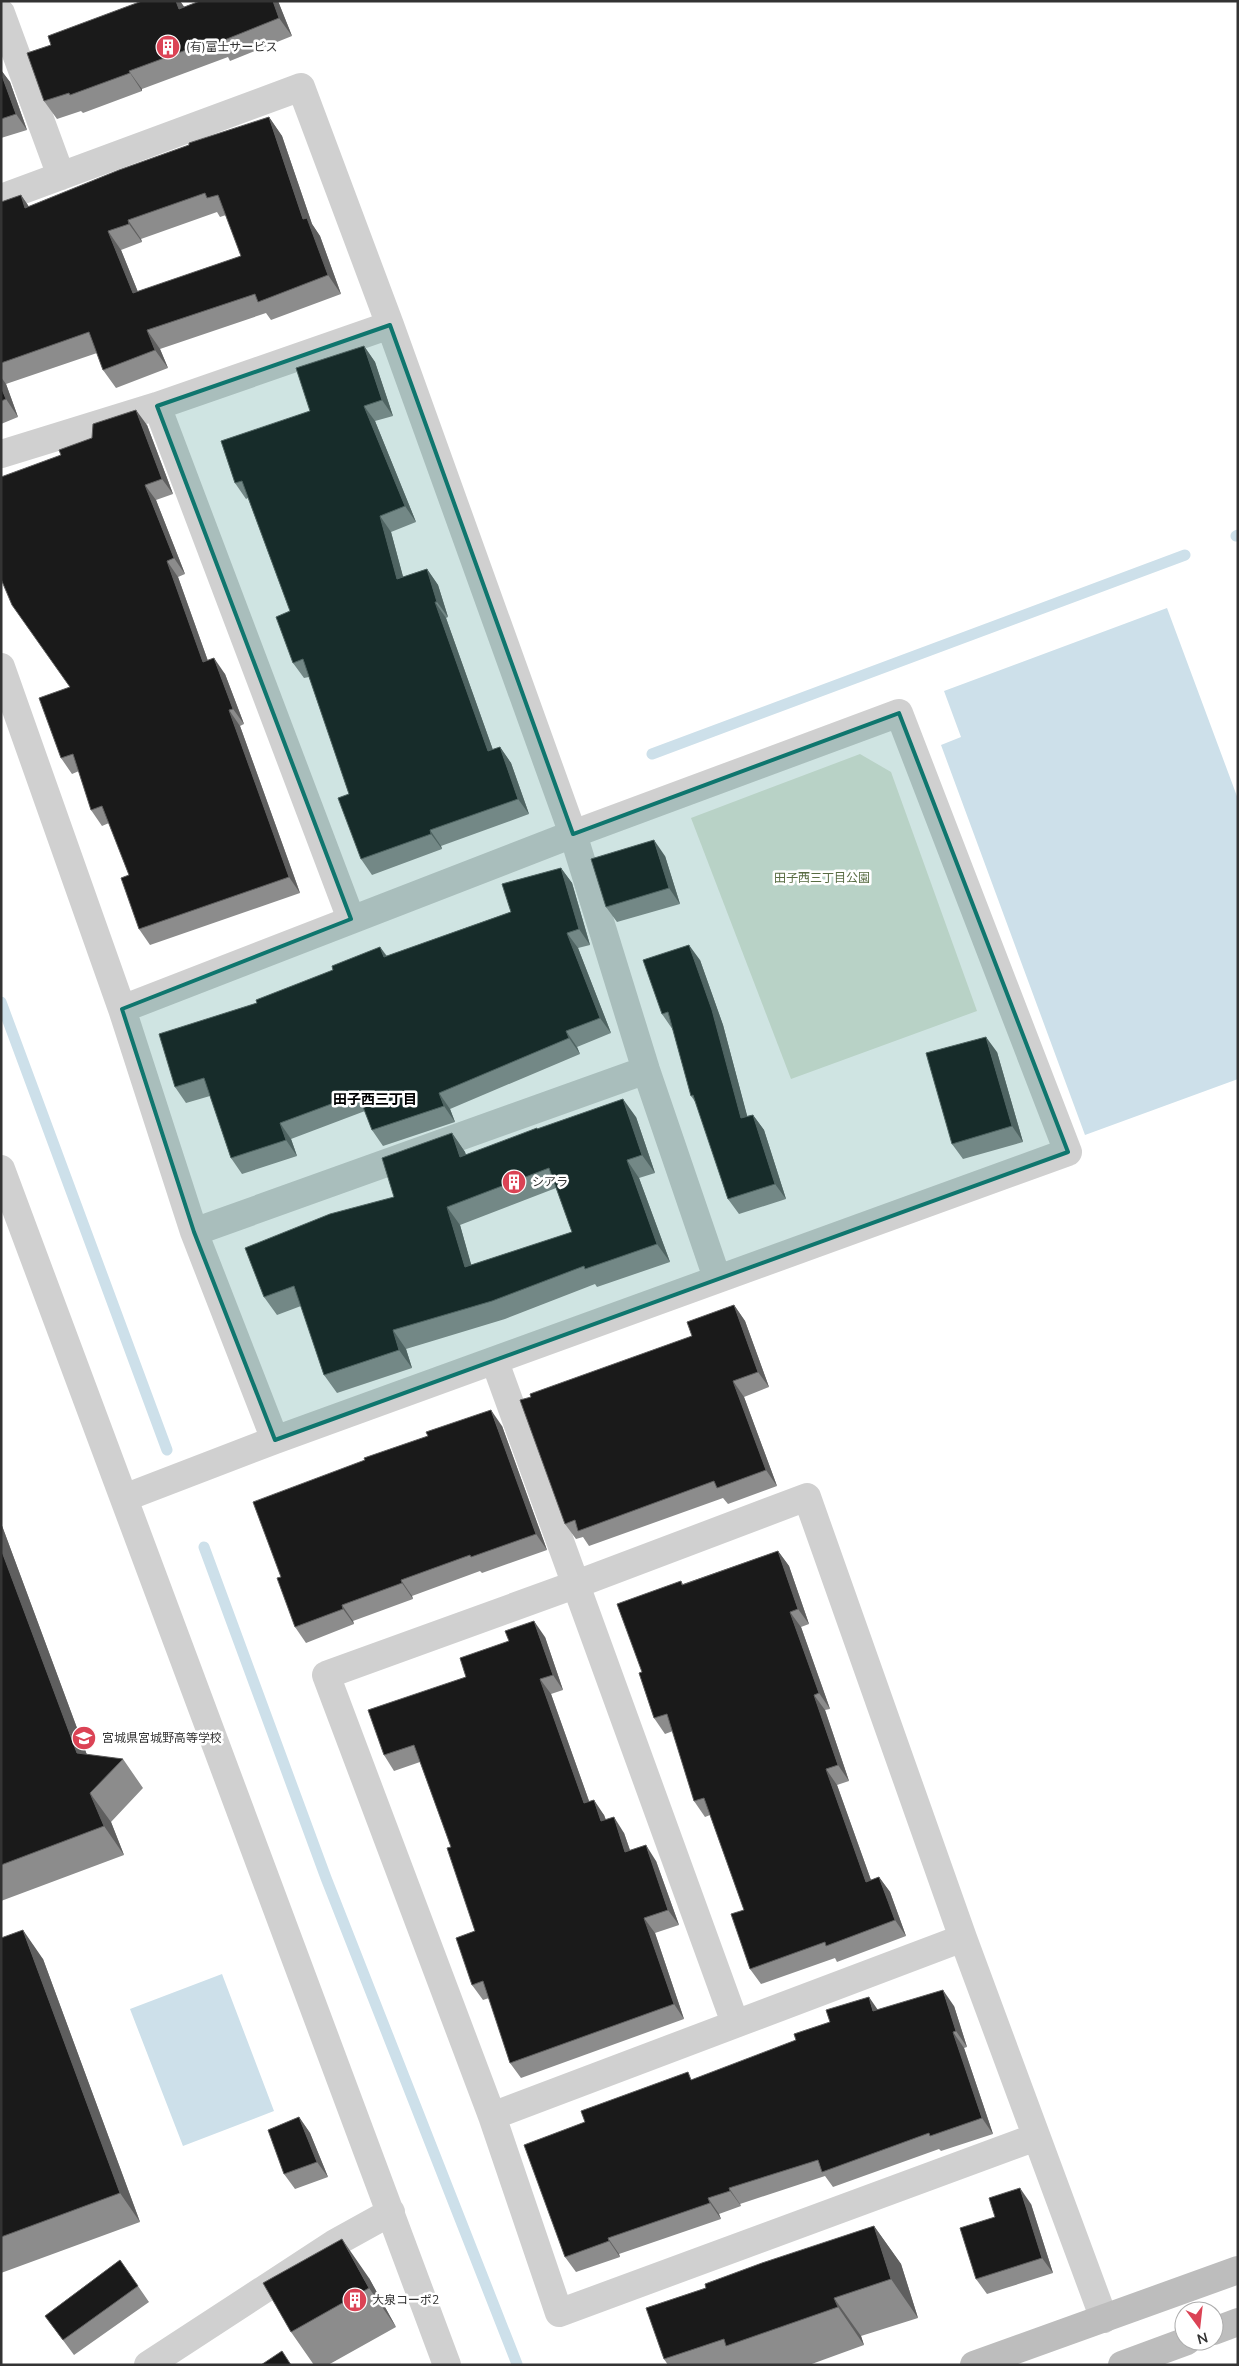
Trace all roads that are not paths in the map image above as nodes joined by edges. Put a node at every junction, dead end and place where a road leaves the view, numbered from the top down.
1 (1, 13) edge
2 (61, 176) junction
3 (1, 198) edge
4 (390, 325) junction
5 (158, 406) junction
6 (1, 454) edge
7 (1, 667) edge
8 (573, 834) junction
9 (351, 919) junction
10 (122, 1009) junction
11 (646, 1070) junction
12 (1, 1170) edge
13 (194, 1232) junction
14 (717, 1278) junction
15 (495, 1362) junction
16 (275, 1440) junction
17 (124, 1498) junction
18 (577, 1584) junction
19 (963, 1938) junction
20 (736, 2023) junction
21 (492, 2116) junction
22 (1036, 2138) junction
23 (391, 2212) junction
24 (1238, 2270) edge
25 (1104, 2319) junction
26 (1238, 2322) edge
27 (1224, 2327) edge
28 (1174, 2346) edge
29 (148, 2365) edge
30 (447, 2365) edge
31 (974, 2365) edge
32 (1122, 2365) edge

1 - 2 street
2 - 3 street
2 - 4 street
4 - 5 street
4 - 8 street
5 - 6 street
5 - 9 street
7 - 10 street
8 - 9 street
8 - 11 street
8 - 14 street
9 - 10 street
10 - 13 street
11 - 13 street
11 - 14 street
12 - 17 street
13 - 16 street
14 - 15 street
15 - 16 street
15 - 18 street
16 - 17 street
17 - 23 street
18 - 19 street
18 - 20 street
18 - 21 street
19 - 20 street
19 - 22 street
20 - 21 street
21 - 22 street
22 - 25 street
23 - 29 street
23 - 30 street
24 - 25 street
25 - 31 street
26 - 27 street
28 - 32 street

